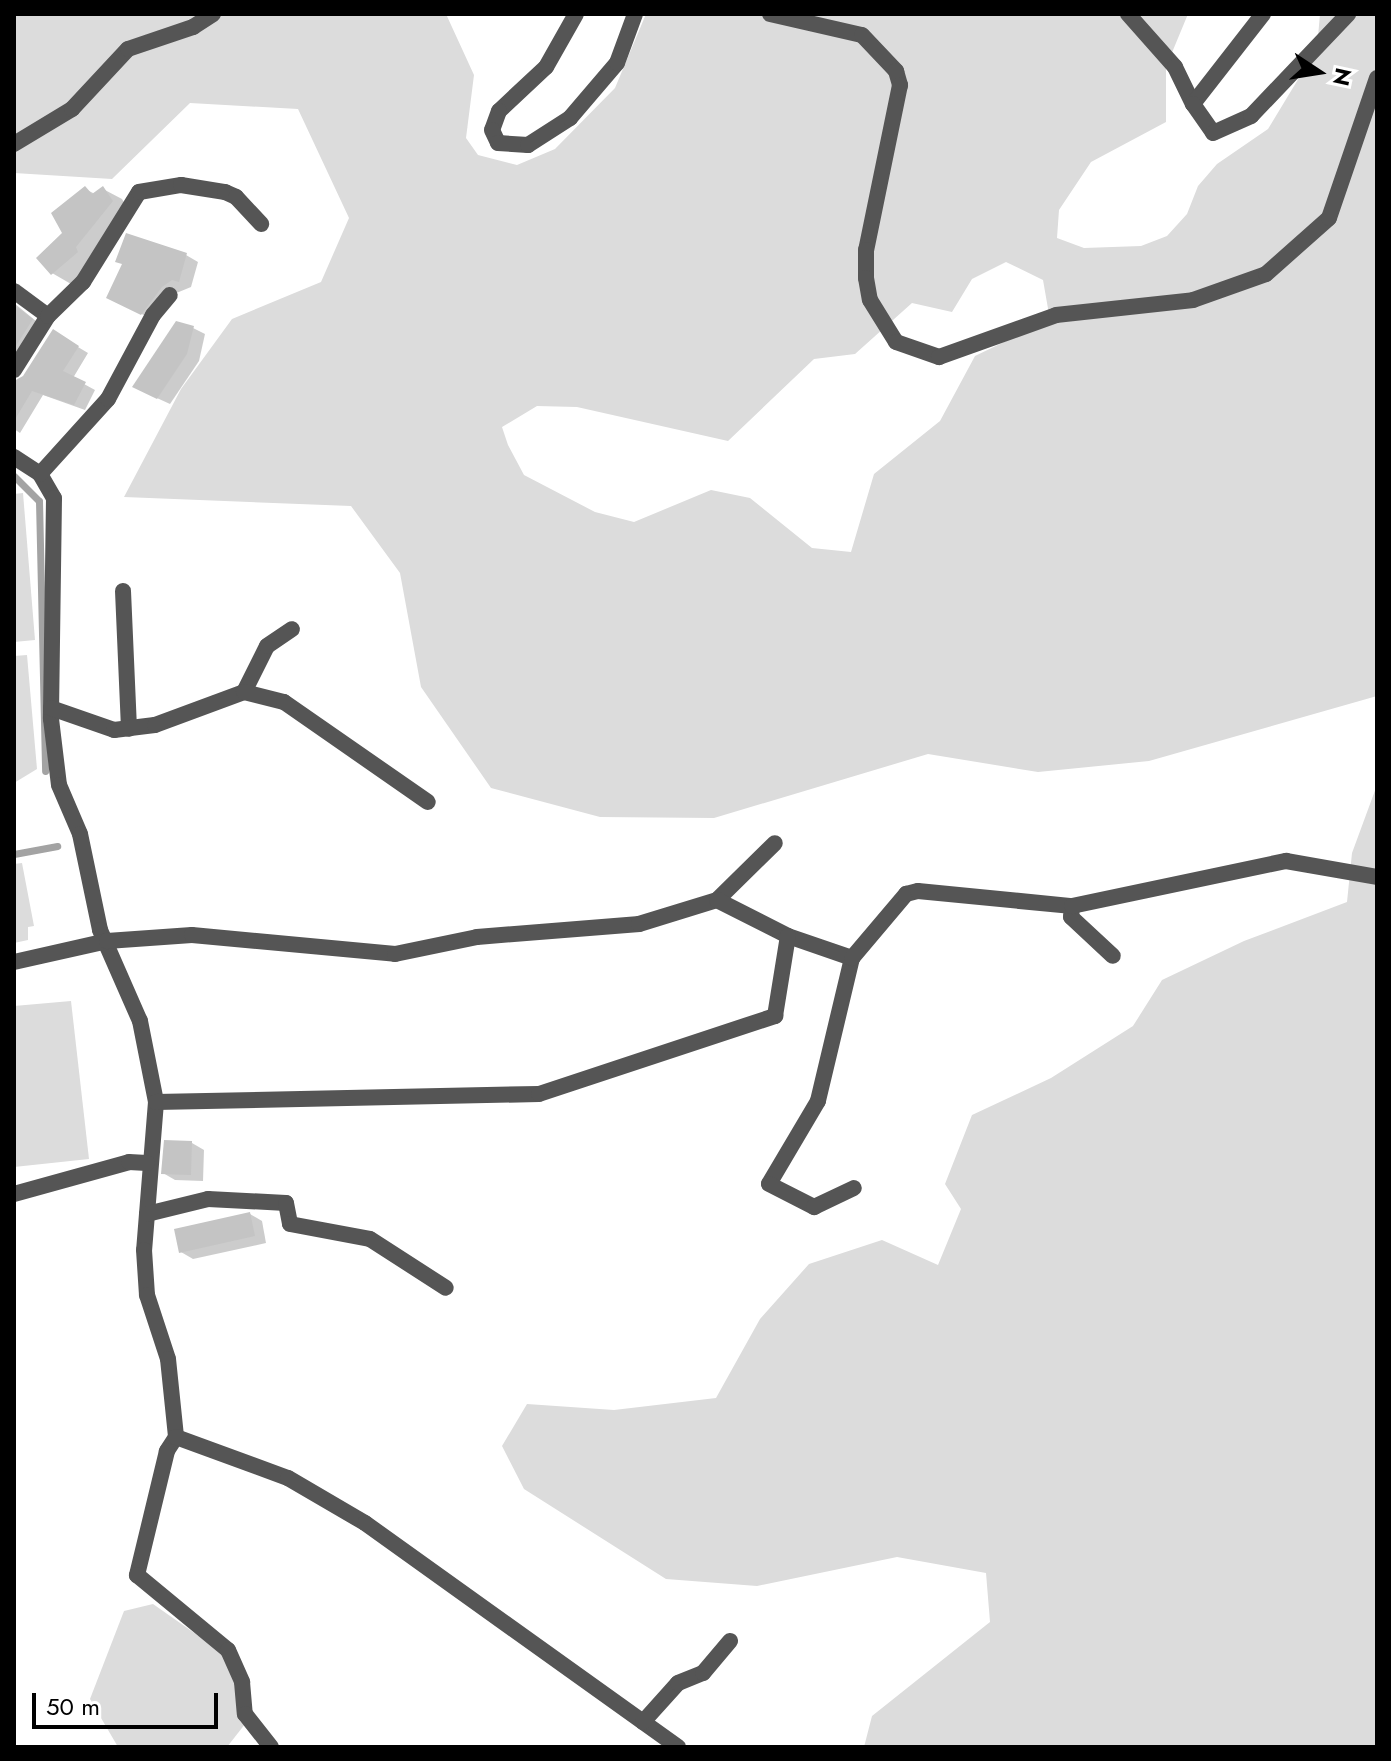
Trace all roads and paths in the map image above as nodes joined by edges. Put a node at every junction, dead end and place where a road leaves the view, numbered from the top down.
1 (213, 14) edge
2 (576, 14) edge
3 (635, 14) edge
4 (770, 14) edge
5 (1128, 14) edge
6 (1263, 14) edge
7 (1348, 14) edge
8 (1377, 78) edge
9 (1193, 104) junction
10 (14, 144) edge
11 (261, 224) dead end
12 (14, 291) edge
13 (170, 295) dead end
14 (48, 316) junction
15 (14, 370) edge
16 (14, 457) edge
17 (40, 474) junction
18 (123, 591) dead end
19 (292, 629) dead end
20 (244, 692) junction
21 (51, 708) junction
22 (129, 729) junction
23 (428, 802) dead end
24 (775, 843) dead end
25 (1377, 877) edge
26 (717, 900) junction
27 (1072, 906) junction
28 (788, 936) junction
29 (107, 941) junction
30 (1113, 956) dead end
31 (852, 958) junction
32 (14, 962) edge
33 (156, 1102) junction
34 (147, 1163) junction
35 (854, 1188) dead end
36 (14, 1194) edge
37 (147, 1214) junction
38 (446, 1288) dead end
39 (176, 1437) junction
40 (730, 1641) dead end
41 (643, 1722) junction
42 (271, 1747) edge
43 (678, 1747) edge

1 - 10 street
2 - 3 street
4 - 8 street
5 - 9 street
6 - 9 street
7 - 9 street
11 - 14 street
12 - 14 street
13 - 17 street
14 - 15 street
16 - 17 street
17 - 21 street
18 - 22 street
19 - 20 street
20 - 22 street
20 - 23 street
21 - 22 street
21 - 29 street
24 - 26 street
25 - 27 street
26 - 28 street
26 - 29 street
27 - 30 street
27 - 31 street
28 - 31 street
28 - 33 street
29 - 32 street
29 - 33 street
31 - 35 street
33 - 34 street
34 - 36 street
34 - 37 street
37 - 38 street
37 - 39 street
39 - 41 street
39 - 42 street
40 - 41 street
41 - 43 street

